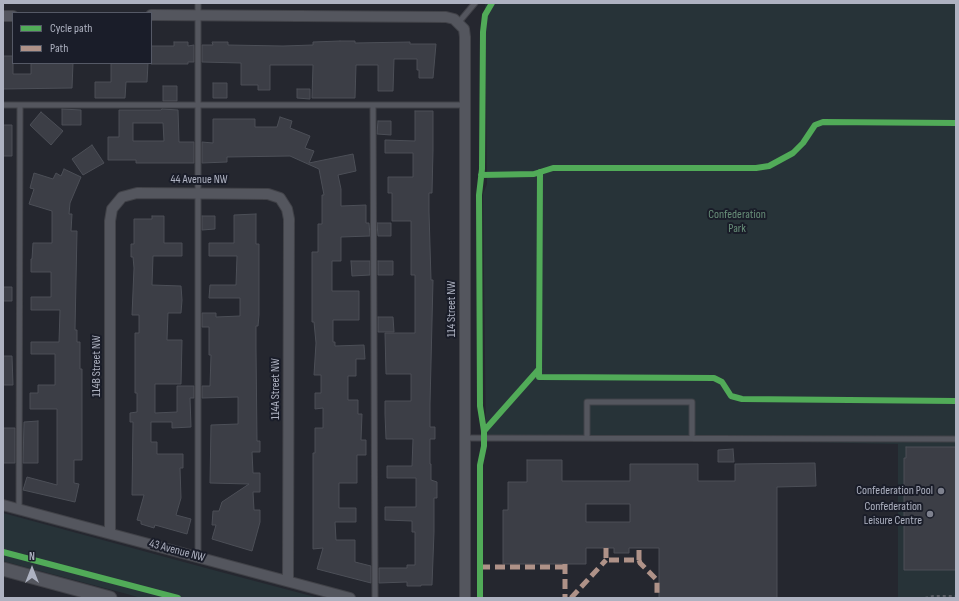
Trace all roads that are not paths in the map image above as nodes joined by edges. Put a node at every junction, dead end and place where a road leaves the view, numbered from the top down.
1 (198, 3) edge
2 (475, 3) edge
3 (198, 15) junction
4 (152, 16) edge
5 (459, 22) junction
6 (3, 105) edge
7 (20, 105) junction
8 (198, 105) junction
9 (373, 106) junction
10 (465, 106) junction
11 (198, 192) junction
12 (280, 198) joint
13 (118, 200) joint
14 (692, 437) junction
15 (465, 438) junction
16 (587, 438) junction
17 (956, 439) edge
18 (3, 506) edge
19 (19, 510) junction
20 (110, 533) junction
21 (198, 557) junction
22 (3, 569) edge
23 (288, 581) junction
24 (110, 598) edge
25 (350, 598) edge
26 (375, 598) edge
27 (465, 598) edge

1 - 3 lane
2 - 5 lane
3 - 4 street
3 - 5 street
3 - 8 lane
5 - 10 street, 114 Street NW
6 - 7 lane
7 - 8 lane
7 - 19 lane
8 - 9 lane
8 - 11 lane
9 - 10 lane
9 - 26 lane
10 - 15 street, 114 Street NW
11 - 12 street, 44 Avenue NW
11 - 13 street, 44 Avenue NW
11 - 21 lane
12 - 23 street, 114A Street NW
13 - 20 street, 114B Street NW
14 - 16 lane
14 - 16 lane
14 - 17 lane
15 - 16 lane
15 - 27 street, 114 Street NW
18 - 19 street, 43 Avenue NW
19 - 20 street, 43 Avenue NW
20 - 21 street, 43 Avenue NW
21 - 23 street, 43 Avenue NW
22 - 24 street
23 - 25 street, 43 Avenue NW

